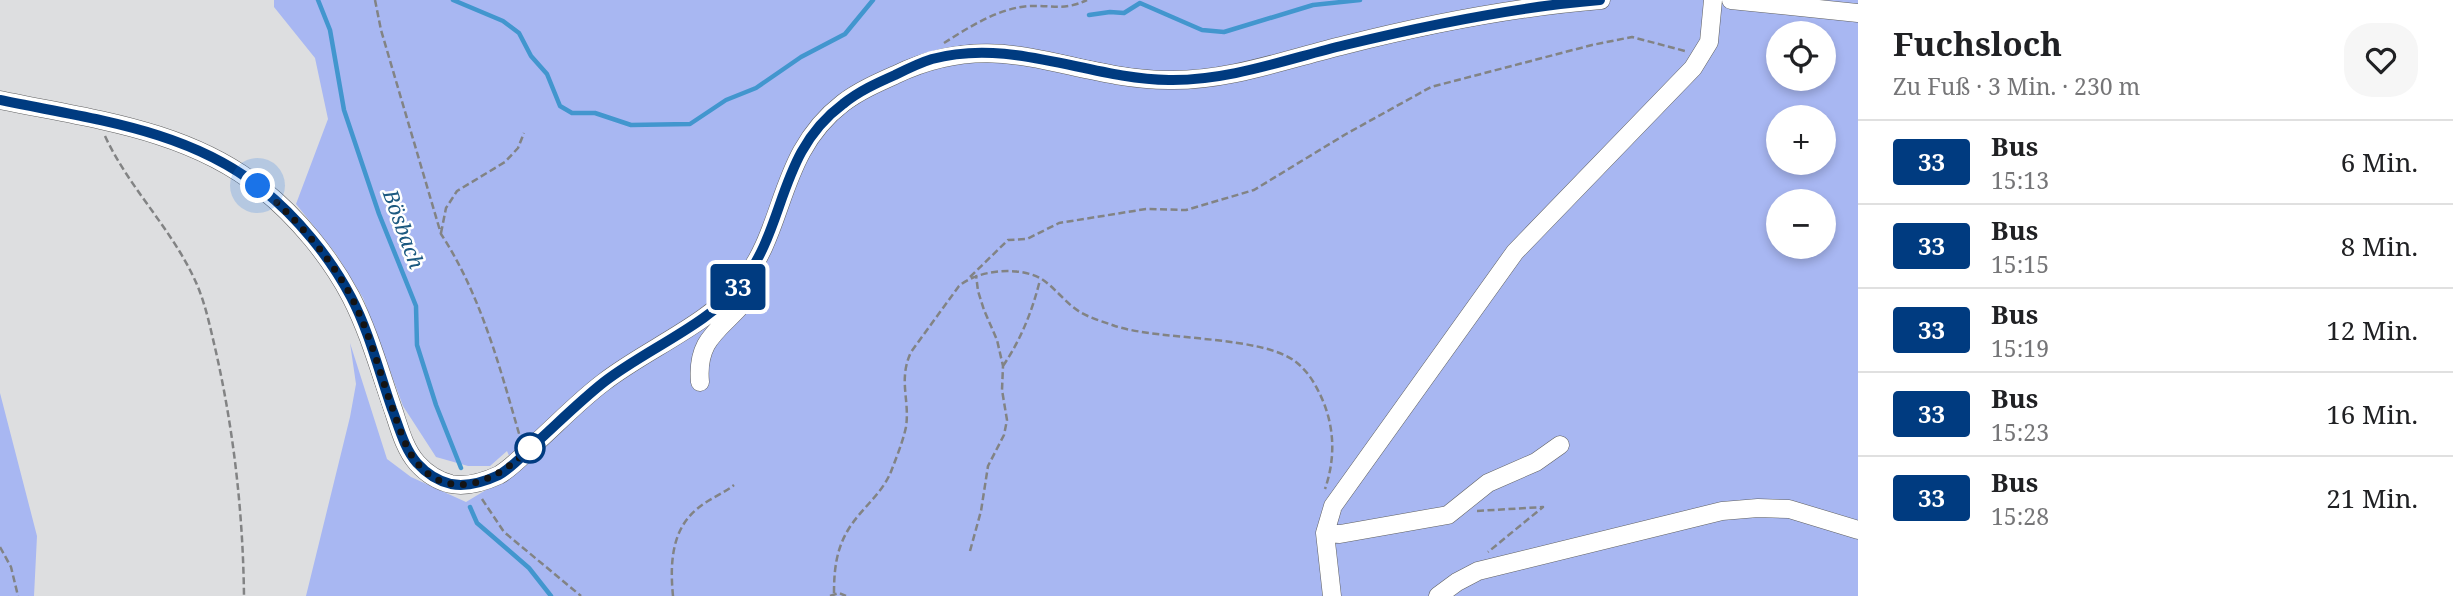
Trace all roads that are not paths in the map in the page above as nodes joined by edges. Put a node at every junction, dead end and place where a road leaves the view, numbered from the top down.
1 (1601, 0) edge
2 (1713, 0) edge
3 (1731, 0) edge
4 (1824, 4) edge
5 (1858, 13) edge
6 (0, 100) edge
7 (742, 282) junction
8 (700, 382) dead end
9 (1560, 445) dead end
10 (1855, 527) edge
11 (1325, 533) junction
12 (1332, 596) edge
13 (1438, 596) edge

1 - 7 street
2 - 11 street
3 - 4 street
4 - 5 street
6 - 7 street
7 - 8 street
9 - 11 street
10 - 13 street
11 - 12 street

